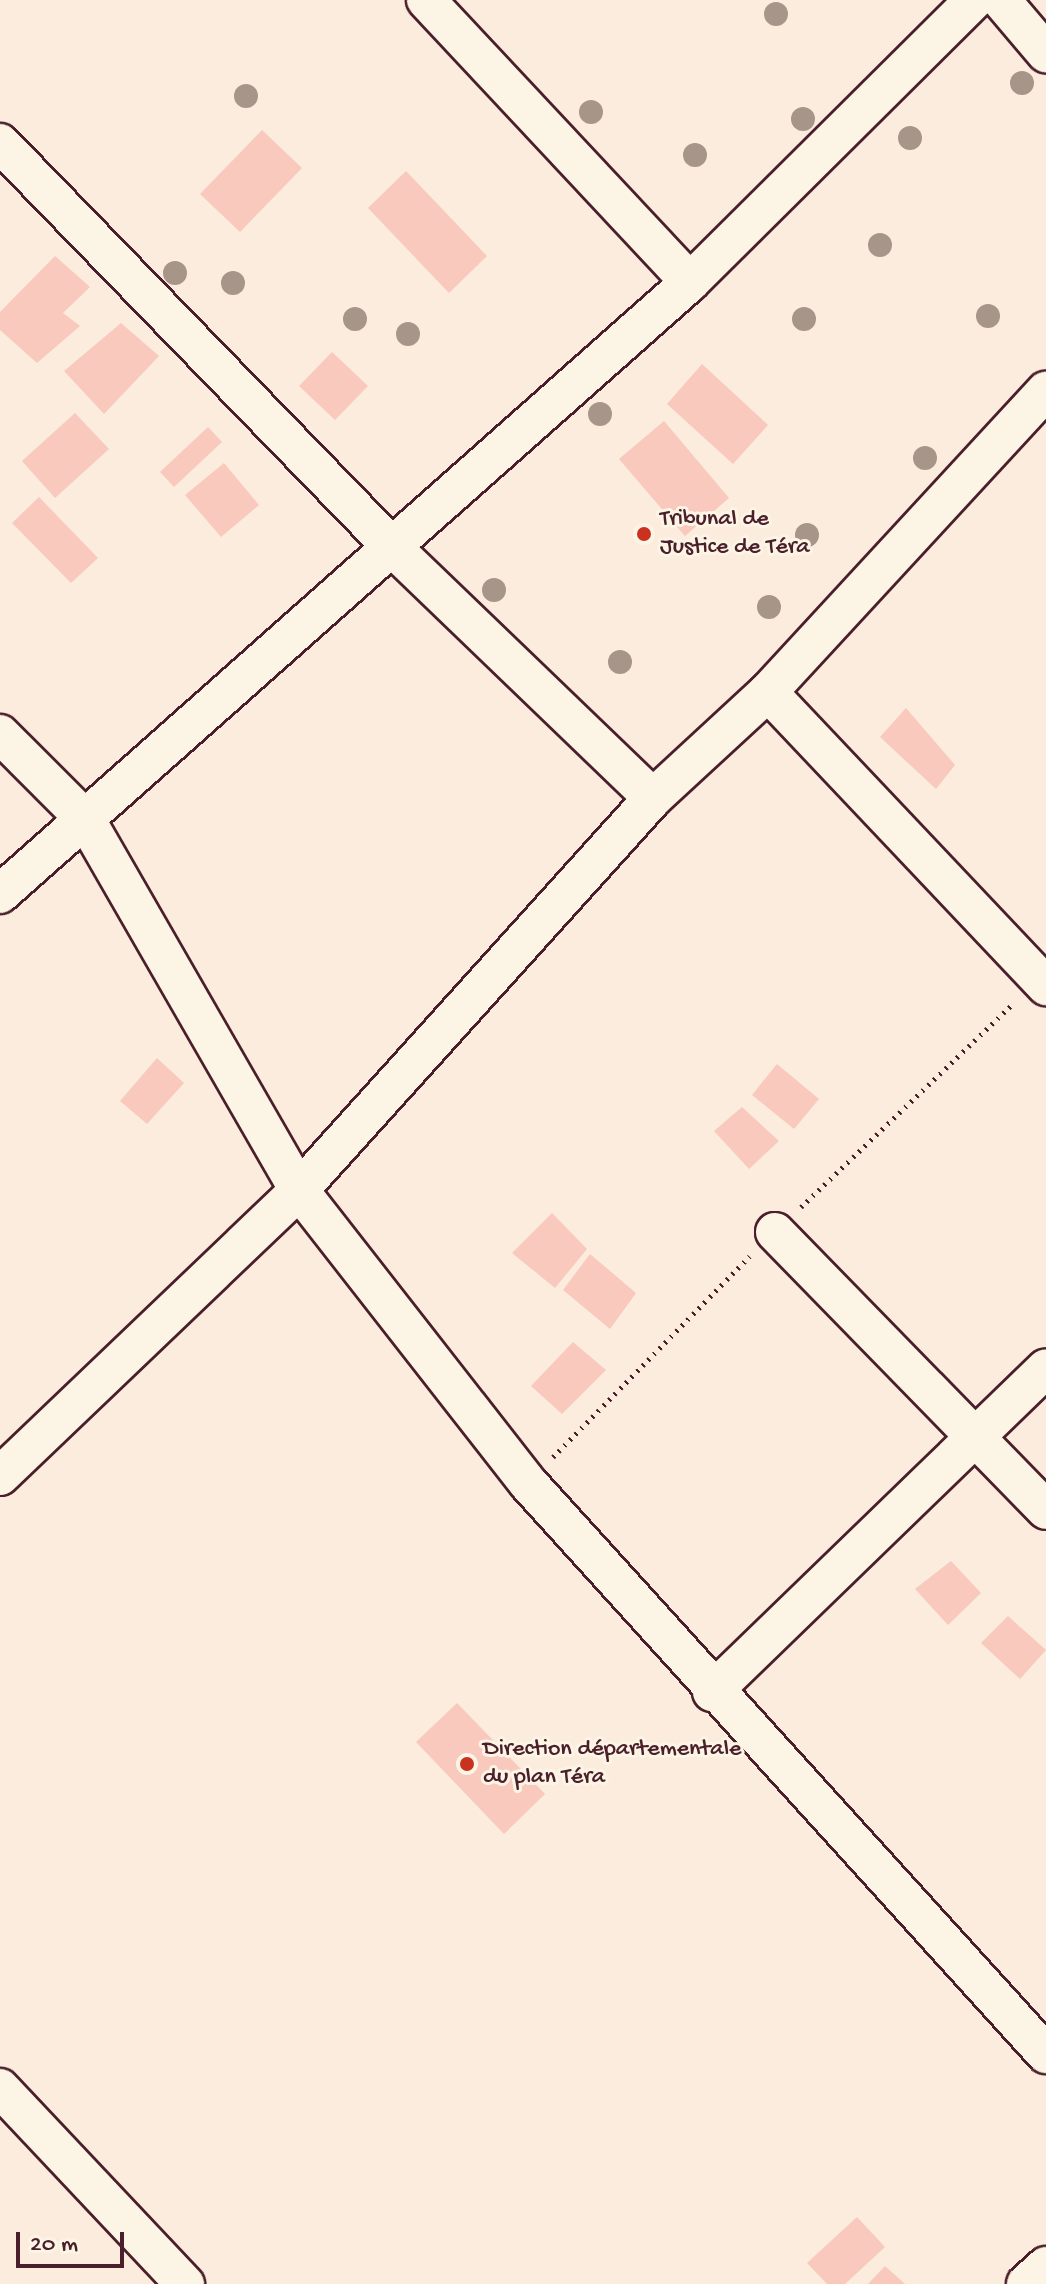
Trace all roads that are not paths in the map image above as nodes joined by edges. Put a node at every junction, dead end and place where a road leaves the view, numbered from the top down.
1 (426, 0) edge
2 (974, 0) edge
3 (1001, 0) edge
4 (1046, 53) edge
5 (0, 143) edge
6 (690, 282) junction
7 (1046, 391) edge
8 (392, 547) junction
9 (768, 692) junction
10 (0, 734) edge
11 (653, 798) junction
12 (86, 820) junction
13 (0, 894) edge
14 (1046, 986) edge
15 (299, 1190) junction
16 (775, 1232) dead end
17 (1046, 1368) edge
18 (976, 1436) junction
19 (0, 1476) edge
20 (1046, 1510) edge
21 (712, 1692) junction
22 (1046, 2054) edge
23 (0, 2088) edge
24 (1046, 2266) edge
25 (185, 2284) edge
26 (1026, 2284) edge

1 - 6 street
2 - 6 street
3 - 4 street
5 - 8 street
6 - 8 street
7 - 9 street
8 - 11 street
8 - 12 street
9 - 11 street
9 - 14 street
10 - 12 street
11 - 15 street
12 - 13 street
12 - 15 street
15 - 19 street
15 - 21 street
16 - 18 street
17 - 18 street
18 - 20 street
18 - 21 street
21 - 22 street
23 - 25 street
24 - 26 street

